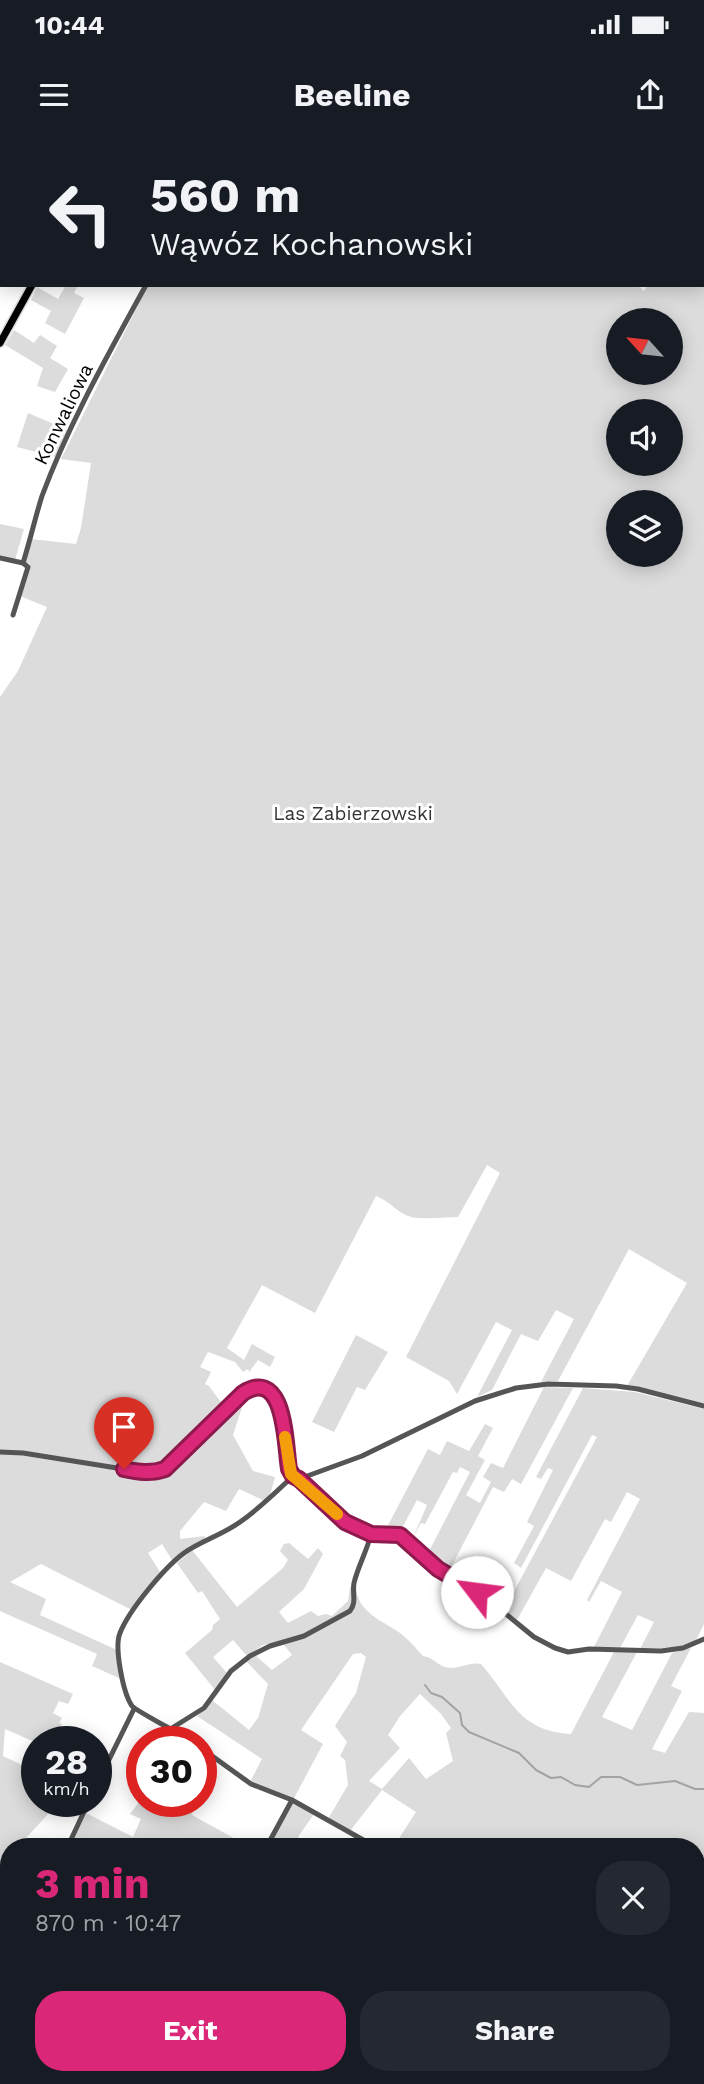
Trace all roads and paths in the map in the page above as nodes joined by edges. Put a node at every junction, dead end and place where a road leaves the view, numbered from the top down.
1 (31, 287) edge
2 (145, 287) edge
3 (0, 343) edge
4 (0, 558) edge
5 (23, 563) junction
6 (13, 615) dead end
7 (704, 1406) edge
8 (0, 1452) edge
9 (296, 1478) junction
10 (371, 1534) junction
11 (704, 1639) edge
12 (134, 1709) junction
13 (168, 1726) edge
14 (175, 1726) edge
15 (112, 1754) edge
16 (217, 1760) edge
17 (292, 1800) junction
18 (82, 1817) edge
19 (72, 1838) edge
20 (271, 1838) edge
21 (359, 1838) edge

1 - 3 main road
2 - 5 street, Konwaliowa
4 - 5 street
5 - 6 street, Konwaliowa
7 - 9 street
8 - 9 street
9 - 10 street
9 - 12 street
10 - 11 street
10 - 14 street
12 - 13 street
12 - 15 street
16 - 17 street
17 - 20 street
17 - 21 street
18 - 19 street

